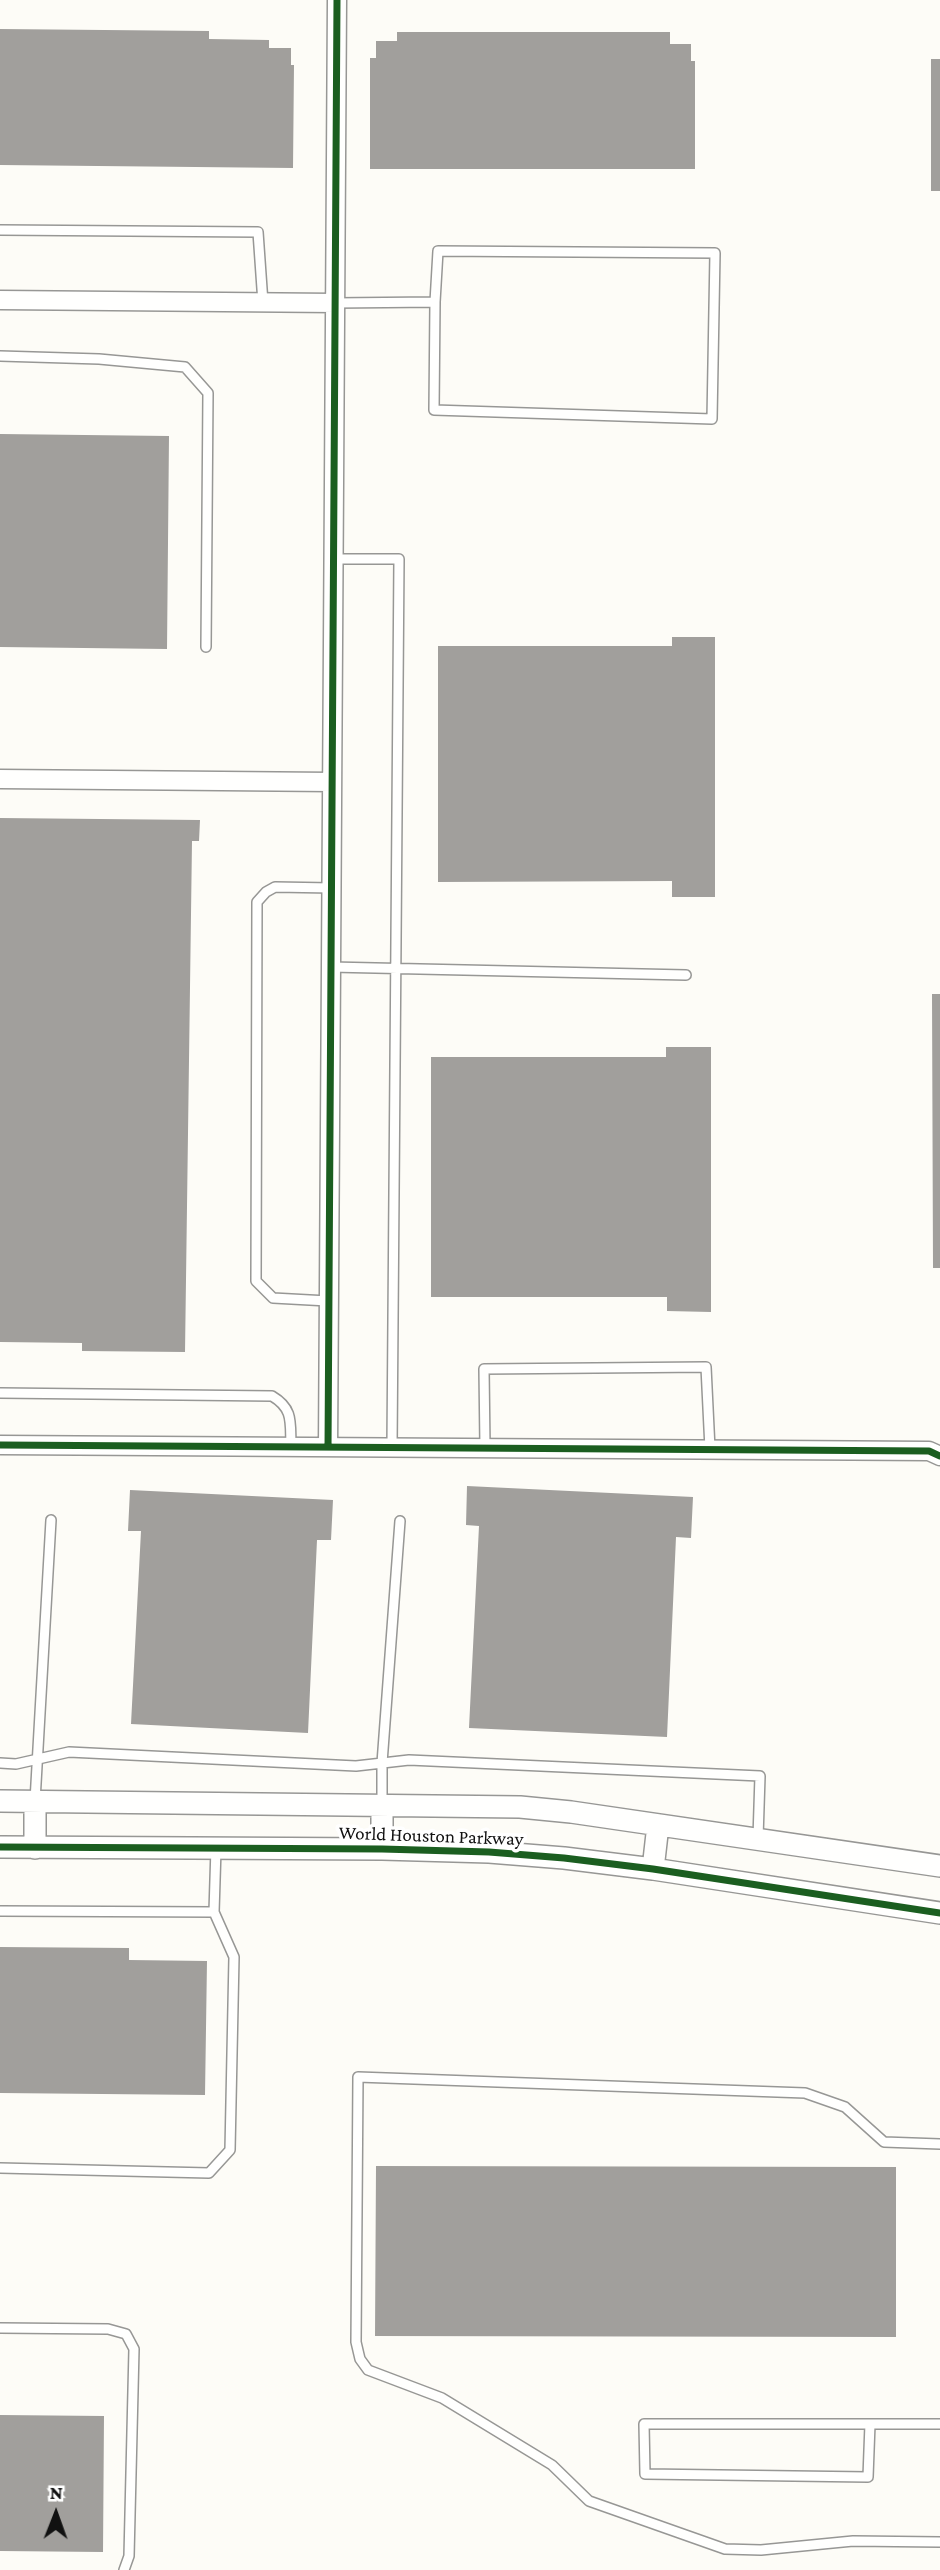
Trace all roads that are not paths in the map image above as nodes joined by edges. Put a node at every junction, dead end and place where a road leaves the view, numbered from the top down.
1 (337, 0) edge
2 (0, 230) edge
3 (0, 300) edge
4 (435, 302) junction
5 (263, 303) junction
6 (335, 303) junction
7 (0, 356) edge
8 (334, 559) junction
9 (206, 647) dead end
10 (0, 779) edge
11 (332, 782) junction
12 (332, 888) junction
13 (331, 967) junction
14 (396, 968) junction
15 (686, 975) dead end
16 (328, 1301) junction
17 (0, 1393) edge
18 (0, 1445) edge
19 (291, 1446) junction
20 (328, 1446) junction
21 (392, 1446) junction
22 (485, 1447) junction
23 (710, 1449) junction
24 (934, 1453) edge
25 (51, 1520) dead end
26 (400, 1521) dead end
27 (37, 1759) junction
28 (0, 1763) edge
29 (382, 1763) junction
30 (0, 1801) edge
31 (35, 1801) junction
32 (382, 1805) junction
33 (658, 1825) junction
34 (758, 1839) junction
35 (0, 1847) edge
36 (35, 1847) junction
37 (216, 1848) junction
38 (382, 1849) junction
39 (940, 1866) edge
40 (653, 1869) junction
41 (0, 1911) edge
42 (215, 1912) junction
43 (940, 1913) edge
44 (940, 2144) edge
45 (0, 2168) edge
46 (0, 2328) edge
47 (870, 2424) junction
48 (940, 2424) edge
49 (940, 2542) edge
50 (124, 2570) edge

1 - 6 street
2 - 5 lane
3 - 5 street
4 - 4 lane
4 - 6 lane
5 - 6 street
6 - 8 street
7 - 9 lane
8 - 11 street
8 - 14 lane
10 - 11 street
11 - 12 street
12 - 13 street
12 - 16 lane
13 - 14 lane
13 - 16 street
14 - 15 lane
14 - 21 lane
16 - 20 street
17 - 19 lane
18 - 19 street
19 - 20 street
20 - 21 street
21 - 22 street
22 - 23 street
22 - 23 lane
23 - 24 street
25 - 27 lane
26 - 29 lane
27 - 28 lane
27 - 29 lane
27 - 31 lane
29 - 32 lane
29 - 34 lane
30 - 31 street, World Houston Parkway
31 - 32 street, World Houston Parkway
31 - 36 street
32 - 33 street, World Houston Parkway
32 - 38 street
33 - 34 street, World Houston Parkway
33 - 40 street
34 - 39 street, World Houston Parkway
35 - 36 street, World Houston Parkway
36 - 37 street, World Houston Parkway
37 - 38 street, World Houston Parkway
37 - 42 lane
38 - 40 street, World Houston Parkway
40 - 43 street, World Houston Parkway
41 - 42 lane
42 - 45 lane
44 - 49 lane
46 - 50 lane
47 - 47 lane
47 - 48 lane

